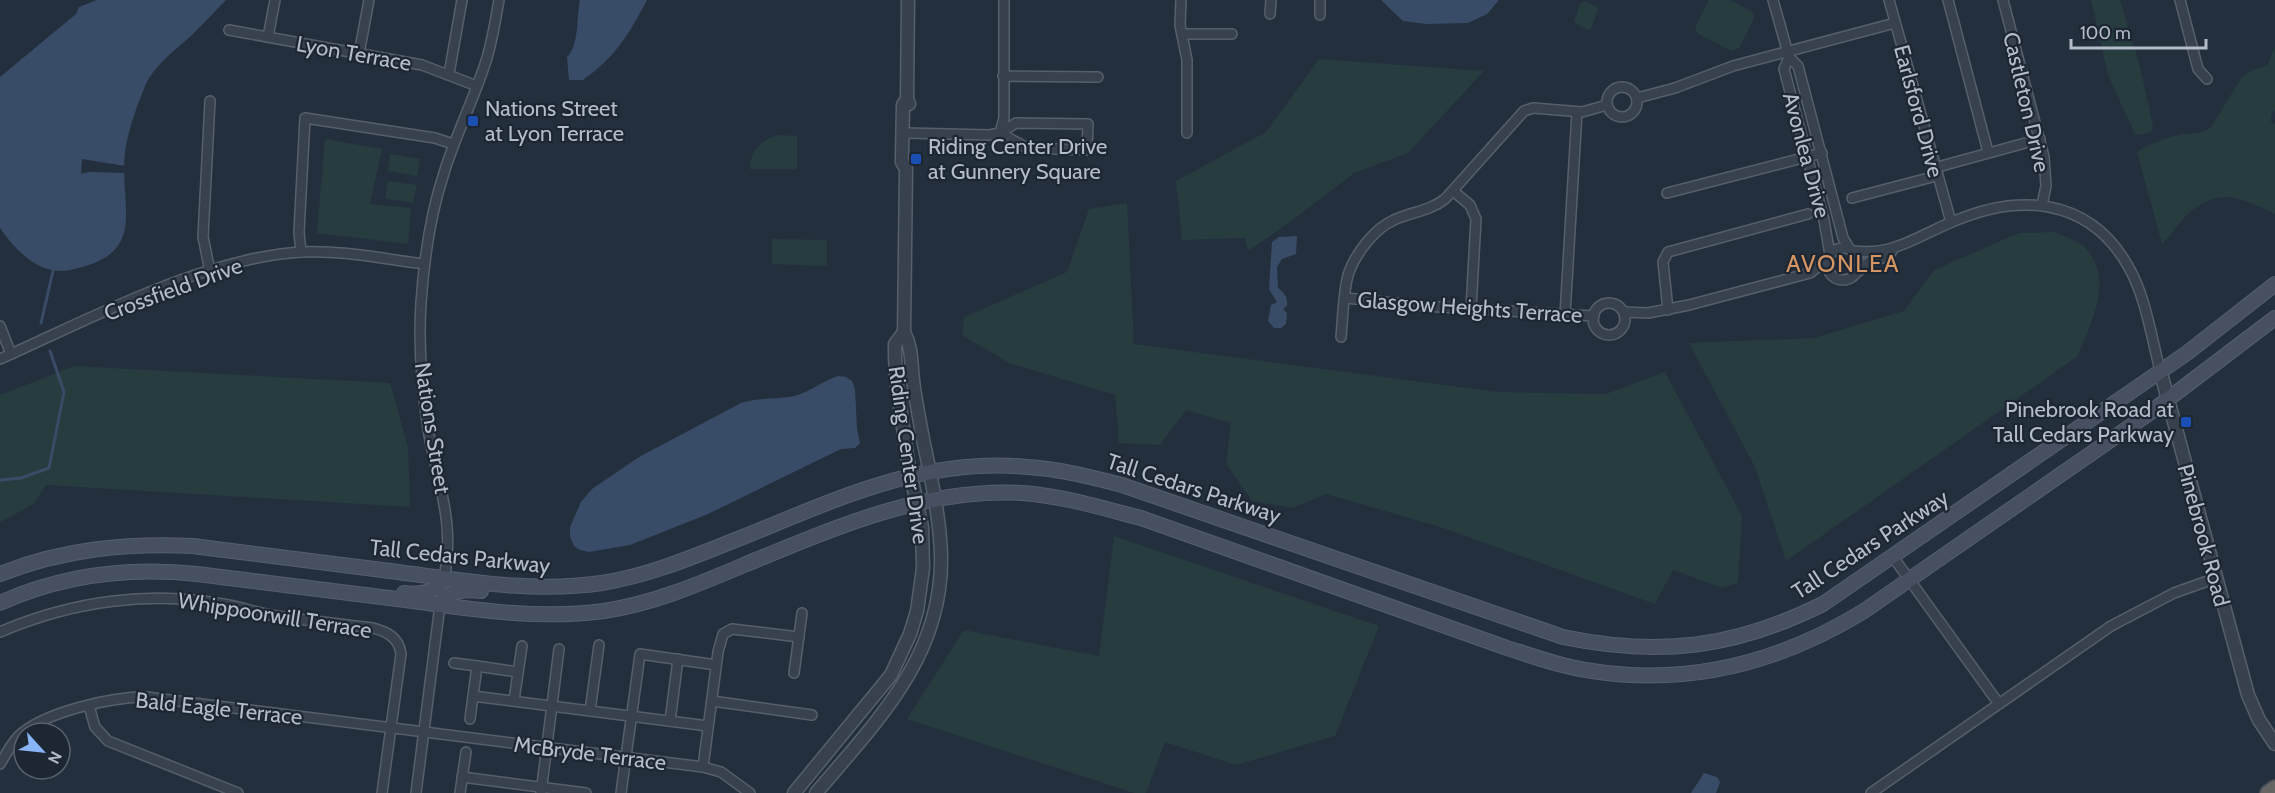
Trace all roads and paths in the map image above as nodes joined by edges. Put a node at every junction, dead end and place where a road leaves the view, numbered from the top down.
1 (275, 0) edge
2 (369, 0) edge
3 (462, 0) edge
4 (499, 0) edge
5 (908, 0) edge
6 (1004, 0) edge
7 (1181, 0) edge
8 (1271, 0) edge
9 (1320, 0) edge
10 (1773, 0) edge
11 (1889, 0) edge
12 (1948, 0) edge
13 (2003, 0) edge
14 (2180, 0) edge
15 (1270, 14) dead end
16 (1320, 15) dead end
17 (1895, 24) junction
18 (229, 30) dead end
19 (1183, 34) junction
20 (1232, 34) dead end
21 (268, 37) junction
22 (359, 54) junction
23 (1788, 54) junction
24 (449, 74) junction
25 (1003, 76) junction
26 (1098, 77) dead end
27 (2207, 79) dead end
28 (477, 86) junction
29 (1637, 98) junction
30 (907, 99) junction
31 (210, 101) dead end
32 (1607, 105) junction
33 (1577, 112) junction
34 (1000, 133) junction
35 (1187, 133) dead end
36 (908, 134) junction
37 (2040, 139) junction
38 (453, 144) junction
39 (1988, 152) junction
40 (1822, 153) junction
41 (1808, 157) junction
42 (906, 170) junction
43 (1935, 172) junction
44 (1453, 191) junction
45 (1667, 193) dead end
46 (1852, 198) dead end
47 (2043, 205) junction
48 (1808, 214) dead end
49 (1951, 222) junction
50 (1893, 249) junction
51 (1851, 250) junction
52 (301, 252) junction
53 (1829, 257) junction
54 (424, 264) junction
55 (210, 271) junction
56 (1810, 273) junction
57 (1857, 273) junction
58 (1834, 277) junction
59 (2275, 284) edge
60 (1346, 297) junction
61 (1471, 309) junction
62 (1668, 310) junction
63 (1624, 312) junction
64 (1565, 315) junction
65 (1594, 316) junction
66 (2275, 318) edge
67 (0, 326) edge
68 (904, 332) junction
69 (1341, 337) dead end
70 (11, 354) junction
71 (0, 359) edge
72 (2160, 370) junction
73 (2167, 400) junction
74 (929, 471) junction
75 (910, 475) junction
76 (935, 499) junction
77 (917, 503) junction
78 (1893, 557) junction
79 (0, 574) edge
80 (2216, 578) junction
81 (444, 579) junction
82 (1909, 579) junction
83 (520, 587) junction
84 (371, 596) junction
85 (0, 603) edge
86 (440, 605) junction
87 (802, 613) dead end
88 (0, 632) edge
89 (799, 637) junction
90 (599, 645) dead end
91 (522, 646) dead end
92 (559, 649) dead end
93 (678, 659) junction
94 (454, 663) dead end
95 (716, 665) junction
96 (477, 666) junction
97 (518, 672) junction
98 (794, 673) dead end
99 (473, 696) junction
100 (513, 700) junction
101 (712, 701) junction
102 (1999, 704) junction
103 (89, 706) junction
104 (552, 706) junction
105 (590, 711) junction
106 (812, 715) dead end
107 (632, 717) junction
108 (470, 719) dead end
109 (670, 722) junction
110 (708, 726) junction
111 (390, 728) junction
112 (423, 732) junction
113 (2275, 744) edge
114 (547, 747) junction
115 (466, 752) dead end
116 (626, 758) junction
117 (0, 764) edge
118 (703, 767) junction
119 (462, 777) junction
120 (2275, 788) edge
121 (542, 790) edge
122 (238, 793) edge
123 (382, 793) edge
124 (416, 793) edge
125 (460, 793) edge
126 (581, 793) edge
127 (586, 793) edge
128 (621, 793) edge
129 (750, 793) edge
130 (794, 793) edge
131 (816, 793) edge
132 (1871, 793) edge
133 (2268, 793) edge

1 - 21 street
2 - 22 street
3 - 24 street
4 - 28 street, Nations Street
5 - 30 street, Riding Center Drive
6 - 25 street
7 - 19 street
8 - 15 street
9 - 16 street
10 - 23 street, Avonlea Drive
11 - 17 street, Earlsford Drive
12 - 39 street
13 - 37 street, Castleton Drive
14 - 27 street
17 - 23 street
17 - 43 street, Earlsford Drive
18 - 21 street, Lyon Terrace
19 - 20 street
19 - 35 street
21 - 22 street, Lyon Terrace
22 - 24 street, Lyon Terrace
23 - 29 street
23 - 40 street, Avonlea Drive
23 - 41 street, Avonlea Drive
24 - 28 street, Lyon Terrace
25 - 26 street
25 - 34 street
28 - 38 street, Nations Street
29 - 32 street
29 - 32 street
30 - 36 street, Riding Center Drive
30 - 42 street, Riding Center Drive
31 - 55 street
32 - 33 street
33 - 44 street
33 - 64 street
34 - 34 street
34 - 36 street
36 - 42 street, Riding Center Drive
37 - 39 street
37 - 47 street, Castleton Drive
38 - 52 street
38 - 54 street, Nations Street
39 - 43 street
40 - 41 street
40 - 51 street, Avonlea Drive
41 - 45 street
41 - 53 street, Avonlea Drive
42 - 68 street, Riding Center Drive
43 - 46 street
43 - 49 street, Earlsford Drive
44 - 60 street
44 - 61 street
47 - 49 street, Pinebrook Road
47 - 72 street, Pinebrook Road
48 - 62 street
49 - 50 street, Pinebrook Road
50 - 51 street, Pinebrook Road
50 - 57 street, Pinebrook Road
51 - 53 street
51 - 57 street
52 - 54 street, Crossfield Drive
52 - 55 street, Crossfield Drive
53 - 56 street
53 - 58 street
54 - 81 street, Nations Street
55 - 70 street, Crossfield Drive
56 - 58 street
56 - 62 street
57 - 58 street
59 - 72 main road, Tall Cedars Parkway
60 - 61 street, Glasgow Heights Terrace
60 - 69 street
61 - 64 street, Glasgow Heights Terrace
62 - 63 street
63 - 65 street
63 - 65 street
64 - 65 street, Glasgow Heights Terrace
66 - 73 main road, Tall Cedars Parkway
67 - 70 street
68 - 74 street, Riding Center Drive
68 - 75 street, Riding Center Drive
70 - 71 street, Crossfield Drive
72 - 73 street, Pinebrook Road
72 - 78 main road, Tall Cedars Parkway
73 - 80 street, Pinebrook Road
73 - 82 main road, Tall Cedars Parkway
74 - 75 main road, Tall Cedars Parkway
74 - 76 street, Riding Center Drive
74 - 78 main road, Tall Cedars Parkway
75 - 77 street, Riding Center Drive
75 - 83 main road, Tall Cedars Parkway
76 - 77 main road, Tall Cedars Parkway
76 - 82 main road, Tall Cedars Parkway
76 - 131 street, Riding Center Drive
77 - 86 main road, Tall Cedars Parkway
77 - 130 street, Riding Center Drive
78 - 82 street
79 - 81 main road, Tall Cedars Parkway
80 - 102 street
80 - 113 street, Pinebrook Road
81 - 83 main road, Tall Cedars Parkway
81 - 84 main road
82 - 102 street
83 - 86 main road
84 - 85 main road, Tall Cedars Parkway
84 - 86 main road, Tall Cedars Parkway
86 - 112 street
87 - 89 street
88 - 111 street, Whippoorwill Terrace
89 - 95 street
89 - 98 street
90 - 105 street
91 - 97 street
92 - 104 street
93 - 95 street
93 - 107 street
93 - 109 street
94 - 96 street
95 - 101 street
96 - 97 street
96 - 99 street
97 - 100 street
99 - 100 street
99 - 108 street
100 - 104 street
101 - 106 street
101 - 110 street
102 - 132 street
103 - 111 street, Bald Eagle Terrace
103 - 117 street, Bald Eagle Terrace
103 - 122 street
104 - 105 street
104 - 114 street
105 - 107 street
107 - 109 street
107 - 116 street
109 - 110 street
110 - 118 street
111 - 112 street, Bald Eagle Terrace
111 - 123 street, Whippoorwill Terrace
112 - 114 street, McBryde Terrace
112 - 124 street
114 - 116 street, McBryde Terrace
114 - 121 street
115 - 119 street
116 - 118 street, McBryde Terrace
116 - 128 street
118 - 129 street, McBryde Terrace
119 - 121 street
119 - 125 street
120 - 133 highway
121 - 126 street
126 - 127 street

